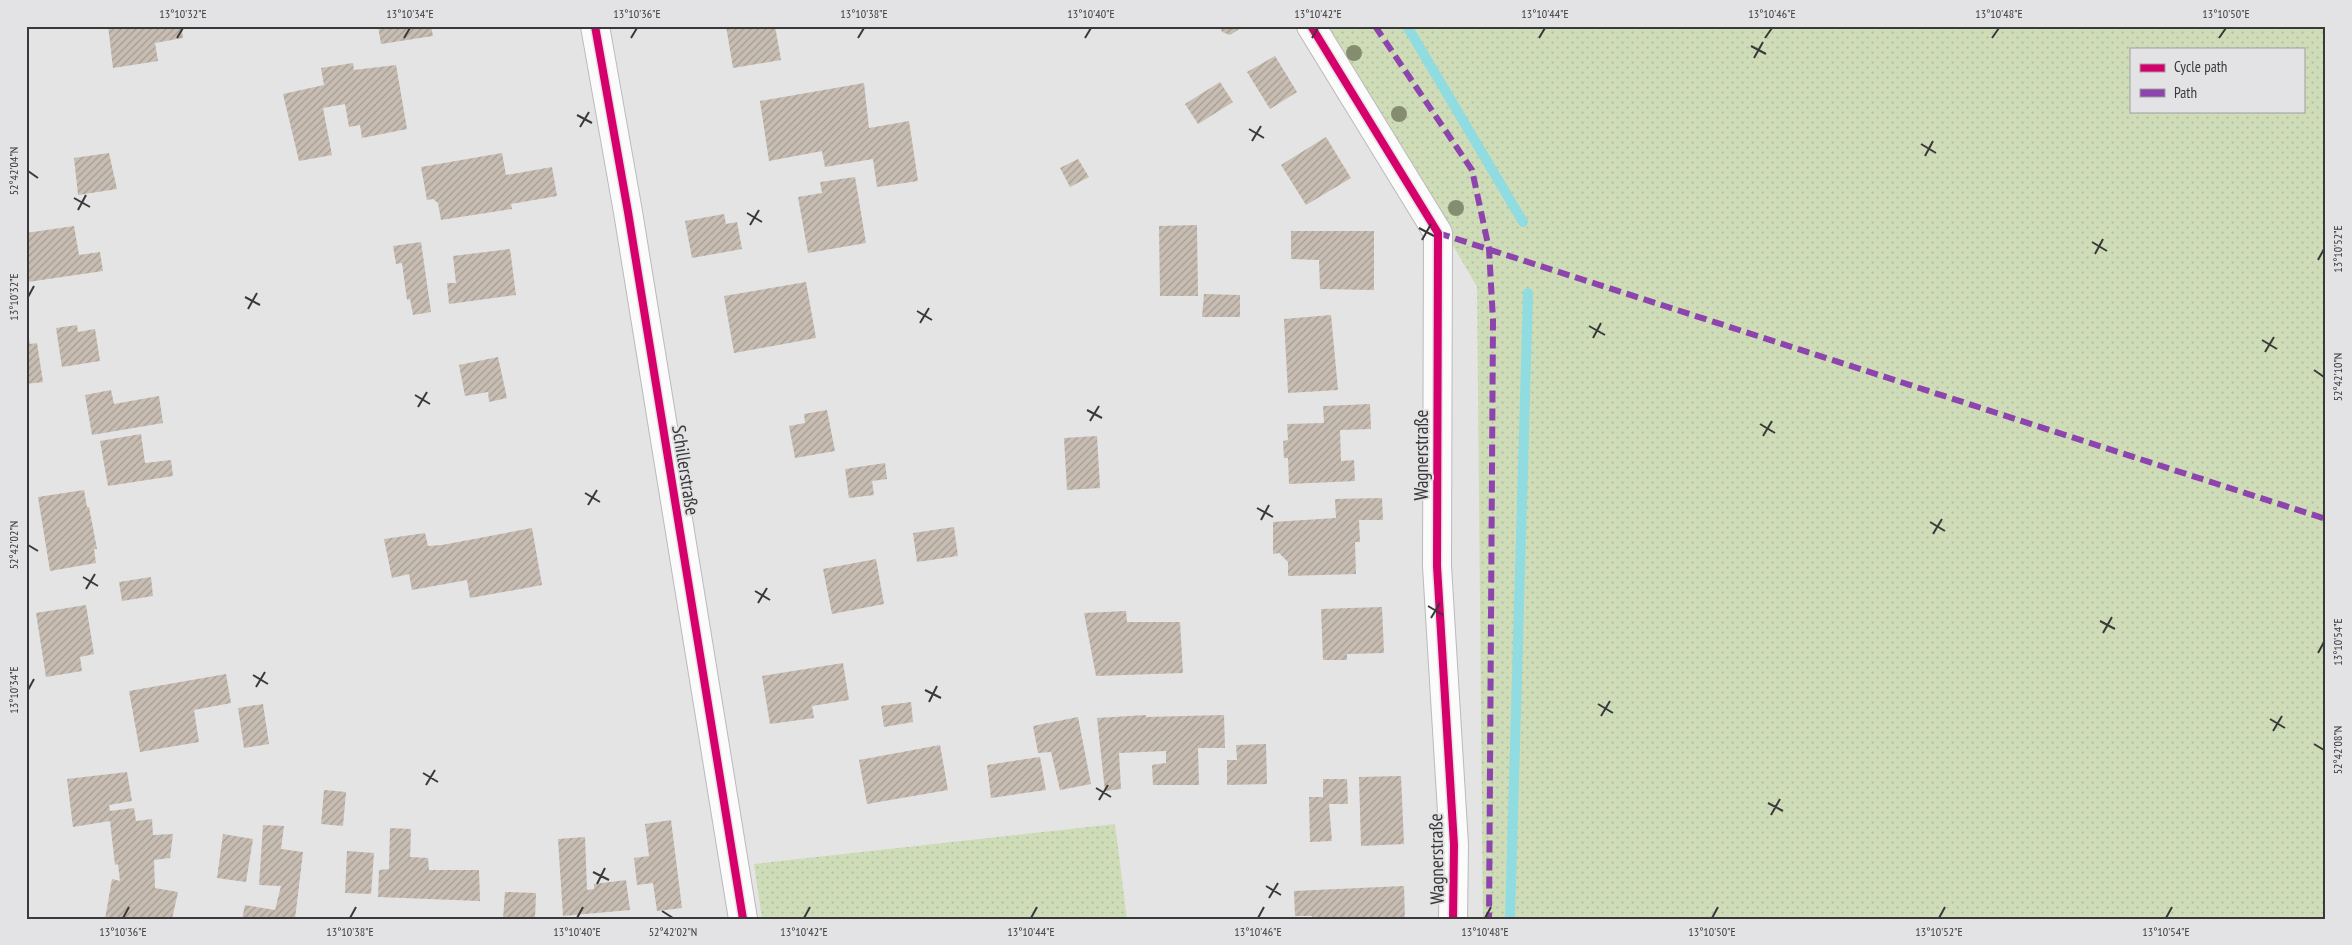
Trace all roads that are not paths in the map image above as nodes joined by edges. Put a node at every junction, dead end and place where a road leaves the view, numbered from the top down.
1 (595, 26) edge
2 (1311, 26) edge
3 (743, 919) edge
4 (1453, 919) edge

1 - 3 street, Schillerstraße
2 - 4 street, Wagnerstraße

